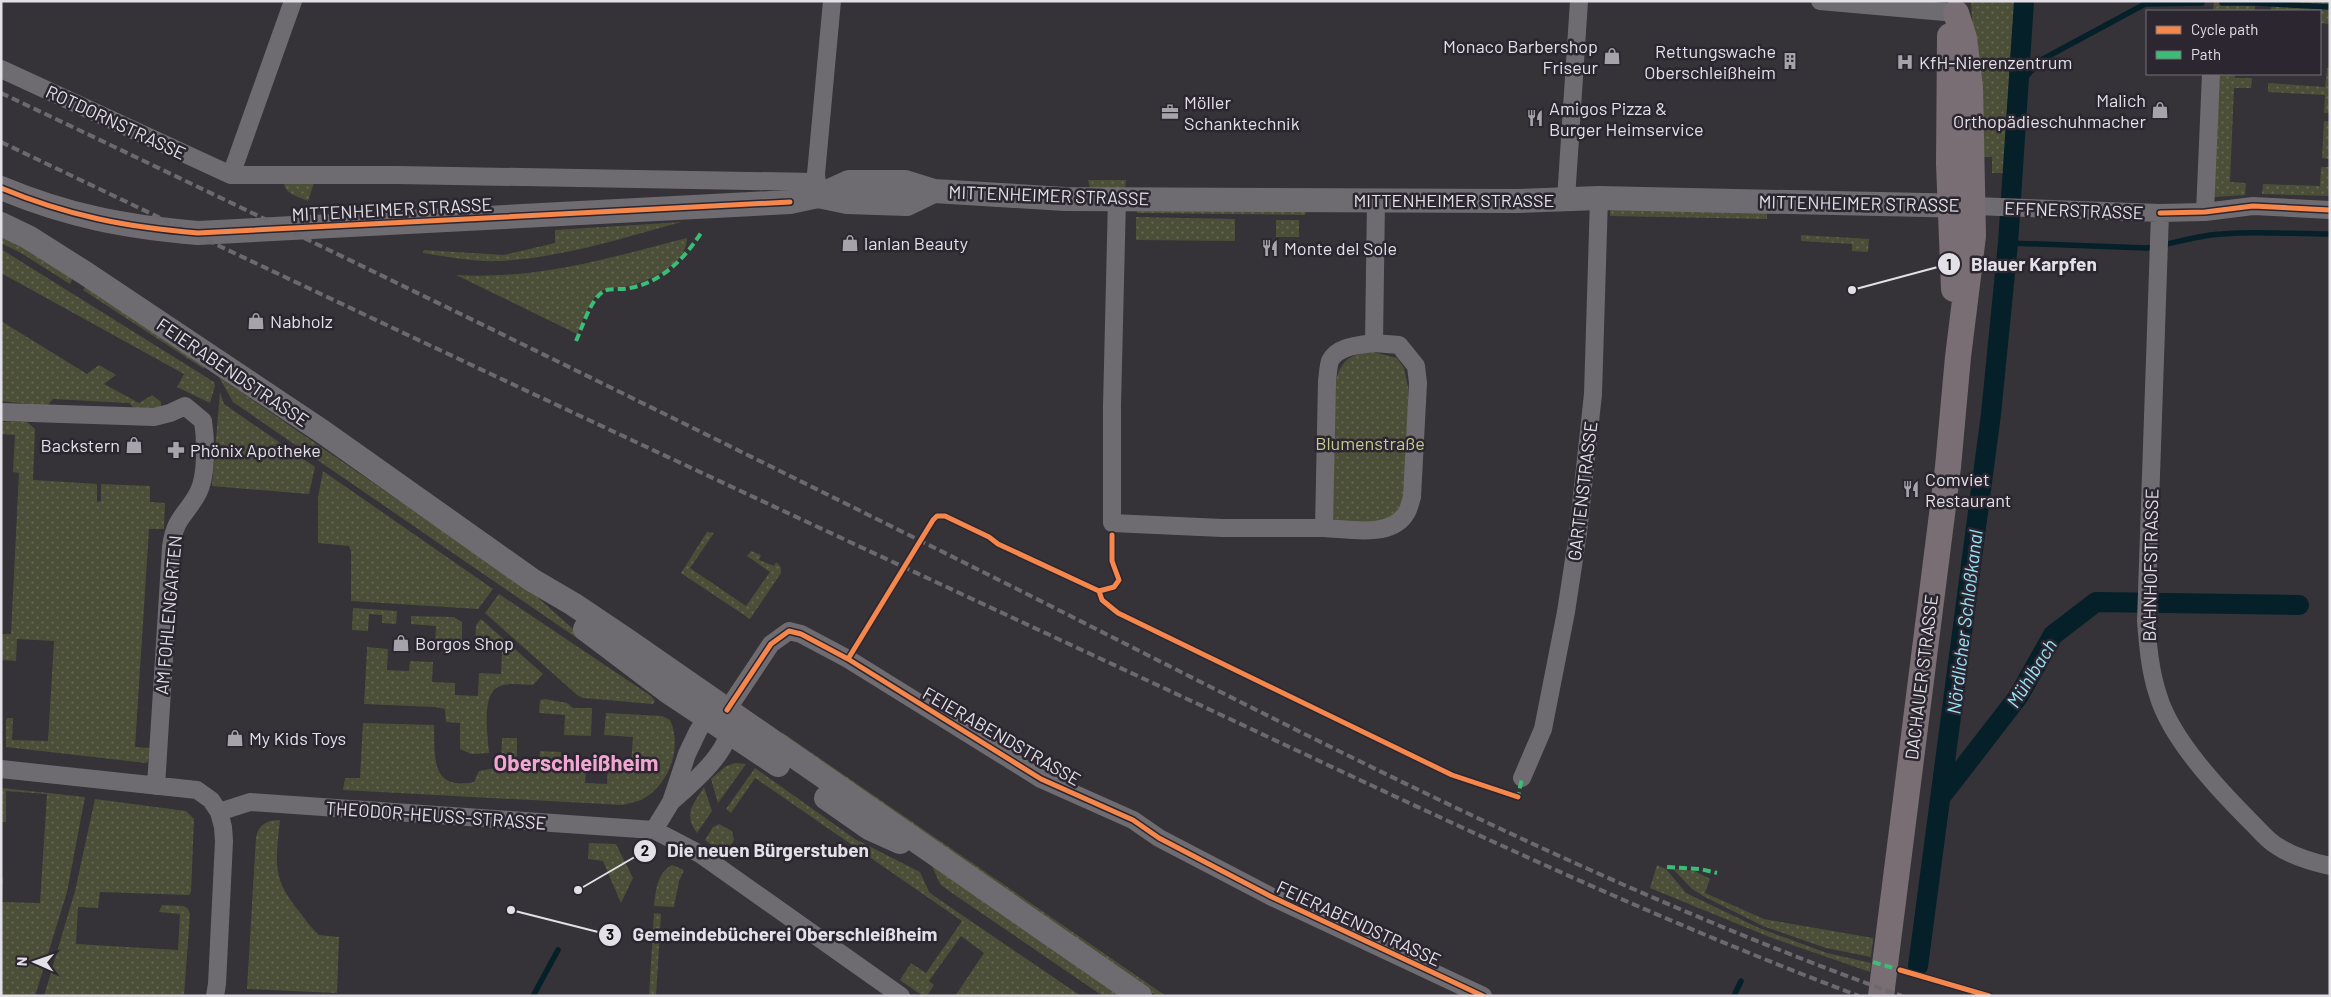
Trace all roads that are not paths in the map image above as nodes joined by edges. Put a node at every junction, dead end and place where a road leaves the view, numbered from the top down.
1 (293, 1) edge
2 (832, 1) edge
3 (1579, 1) edge
4 (1820, 1) edge
5 (1956, 7) edge
6 (1, 69) edge
7 (2211, 75) edge
8 (231, 175) junction
9 (1, 188) edge
10 (817, 189) junction
11 (1117, 198) junction
12 (1599, 198) junction
13 (1566, 199) junction
14 (1376, 200) junction
15 (1974, 206) junction
16 (2330, 210) edge
17 (2205, 212) junction
18 (2160, 213) junction
19 (1, 224) edge
20 (1374, 343) junction
21 (1, 412) edge
22 (1324, 528) junction
23 (721, 720) junction
24 (1, 769) edge
25 (1522, 778) dead end
26 (156, 786) junction
27 (671, 802) junction
28 (219, 812) junction
29 (654, 830) junction
30 (2330, 866) edge
31 (218, 992) edge
32 (901, 996) edge
33 (1140, 996) edge
34 (1483, 996) edge
35 (1881, 996) edge

1 - 8 street
2 - 10 street
3 - 13 street
4 - 5 street
5 - 15 main road, DACHAUER STRASSE
6 - 8 street, ROTDORNSTRASSE
7 - 17 street
8 - 10 street, MITTENHEIMER STRASSE
9 - 10 main road, MITTENHEIMER STRASSE
10 - 11 main road, MITTENHEIMER STRASSE
11 - 14 main road, MITTENHEIMER STRASSE
11 - 22 street
12 - 13 main road, MITTENHEIMER STRASSE
12 - 15 main road, MITTENHEIMER STRASSE
12 - 25 street, GARTENSTRASSE
13 - 14 main road, MITTENHEIMER STRASSE
14 - 20 street
15 - 18 street, EFFNERSTRASSE
15 - 35 main road, DACHAUER STRASSE
16 - 17 street, EFFNERSTRASSE
17 - 18 street, EFFNERSTRASSE
18 - 30 street, BAHNHOFSTRASSE
19 - 23 main road, FEIERABENDSTRASSE
20 - 22 street
20 - 22 street
21 - 26 street, AM FOHLENGARTEN
23 - 27 street
23 - 27 street
23 - 33 main road, FEIERABENDSTRASSE
23 - 34 street, FEIERABENDSTRASSE
24 - 26 street
26 - 28 street
27 - 29 street
28 - 29 street, THEODOR-HEUSS-STRASSE
28 - 31 street
29 - 32 street, THEODOR-HEUSS-STRASSE

